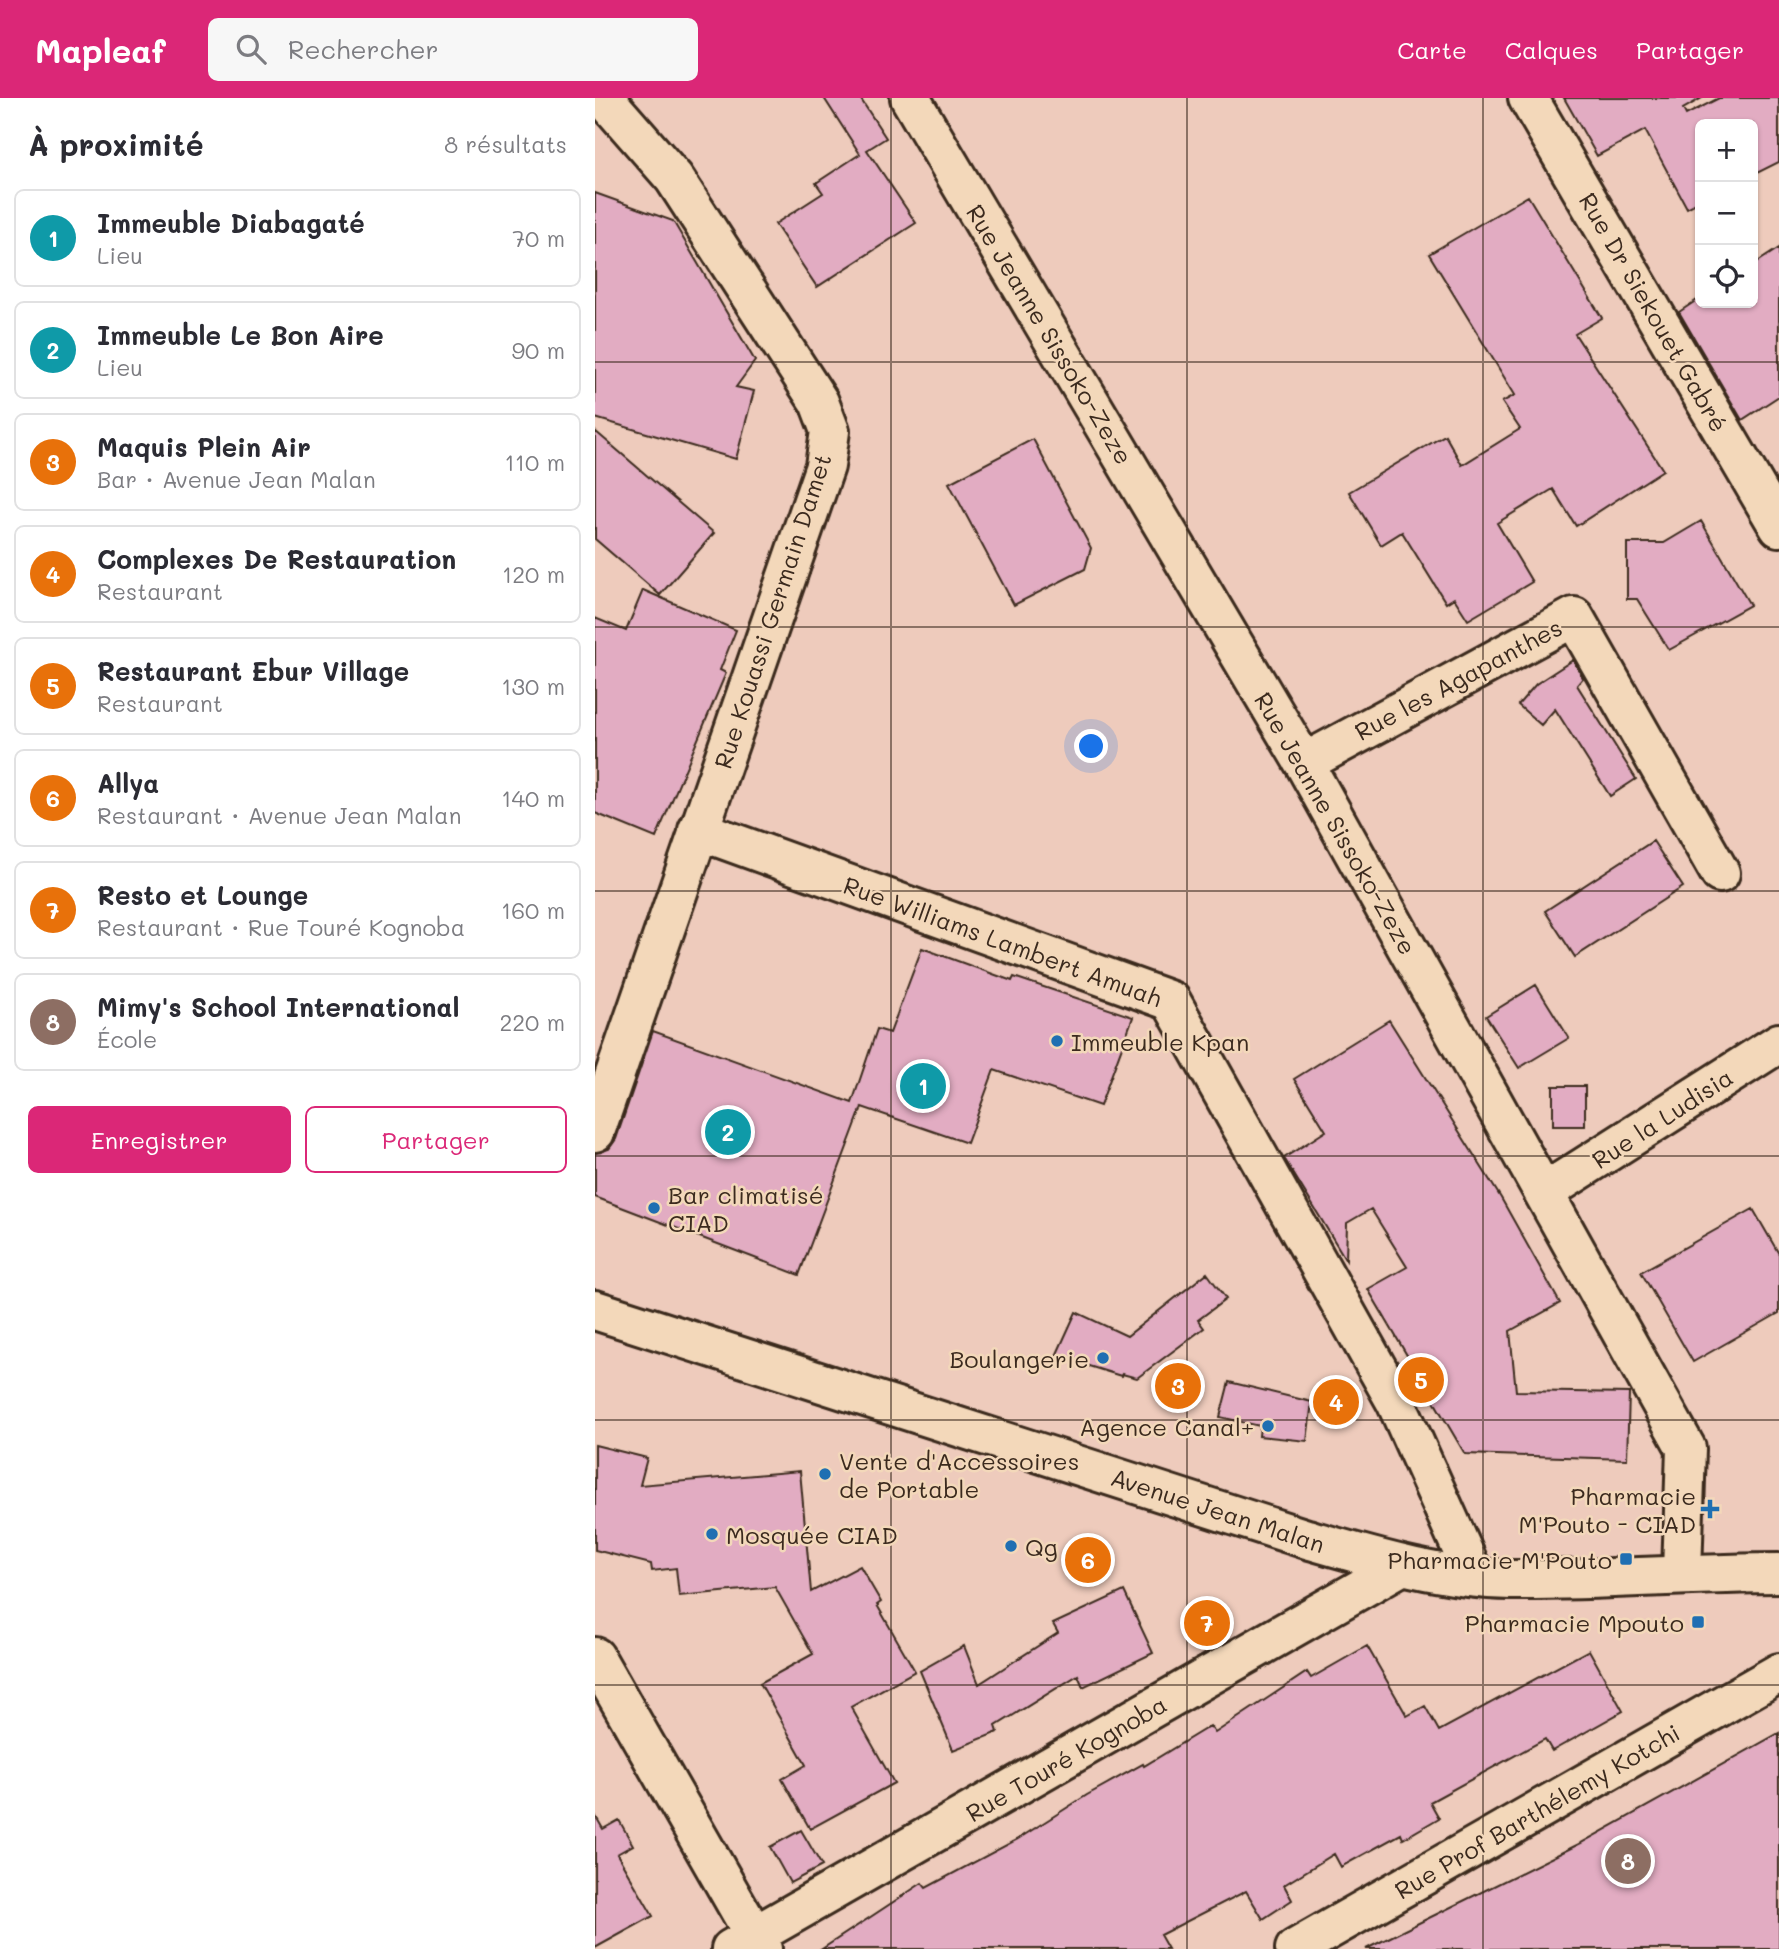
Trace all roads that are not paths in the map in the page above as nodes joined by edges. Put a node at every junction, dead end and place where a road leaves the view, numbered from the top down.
1 (604, 98) edge
2 (910, 98) edge
3 (1528, 98) edge
4 (1779, 527) edge
5 (1304, 763) junction
6 (698, 830) junction
7 (1720, 873) dead end
8 (1779, 1043) edge
9 (595, 1132) edge
10 (1545, 1192) junction
11 (595, 1310) edge
12 (1401, 1566) junction
13 (1682, 1573) junction
14 (1779, 1573) edge
15 (1474, 1576) junction
16 (599, 1673) edge
17 (1779, 1674) edge
18 (749, 1945) edge
19 (1295, 1949) edge

1 - 6 street, Rue Kouassi Germain Damet
2 - 5 street, Rue Jeanne Sissoko-Zeze
3 - 4 street, Rue Dr Siekouet Gabré
5 - 7 street, Rue les Agapanthes
5 - 10 street, Rue Jeanne Sissoko-Zeze
6 - 9 street, Rue Kouassi Germain Damet
6 - 15 street, Rue Williams Lambert Amuah
8 - 10 street, Rue la Ludisia
10 - 13 street, Rue Jeanne Sissoko-Zeze
11 - 12 street, Avenue Jean Malan
12 - 15 street, Avenue Jean Malan
12 - 18 street, Rue Touré Kognoba
13 - 14 street, Avenue Jean Malan
13 - 15 street, Avenue Jean Malan
16 - 18 street
17 - 19 street, Rue Prof Barthélemy Kotchi

